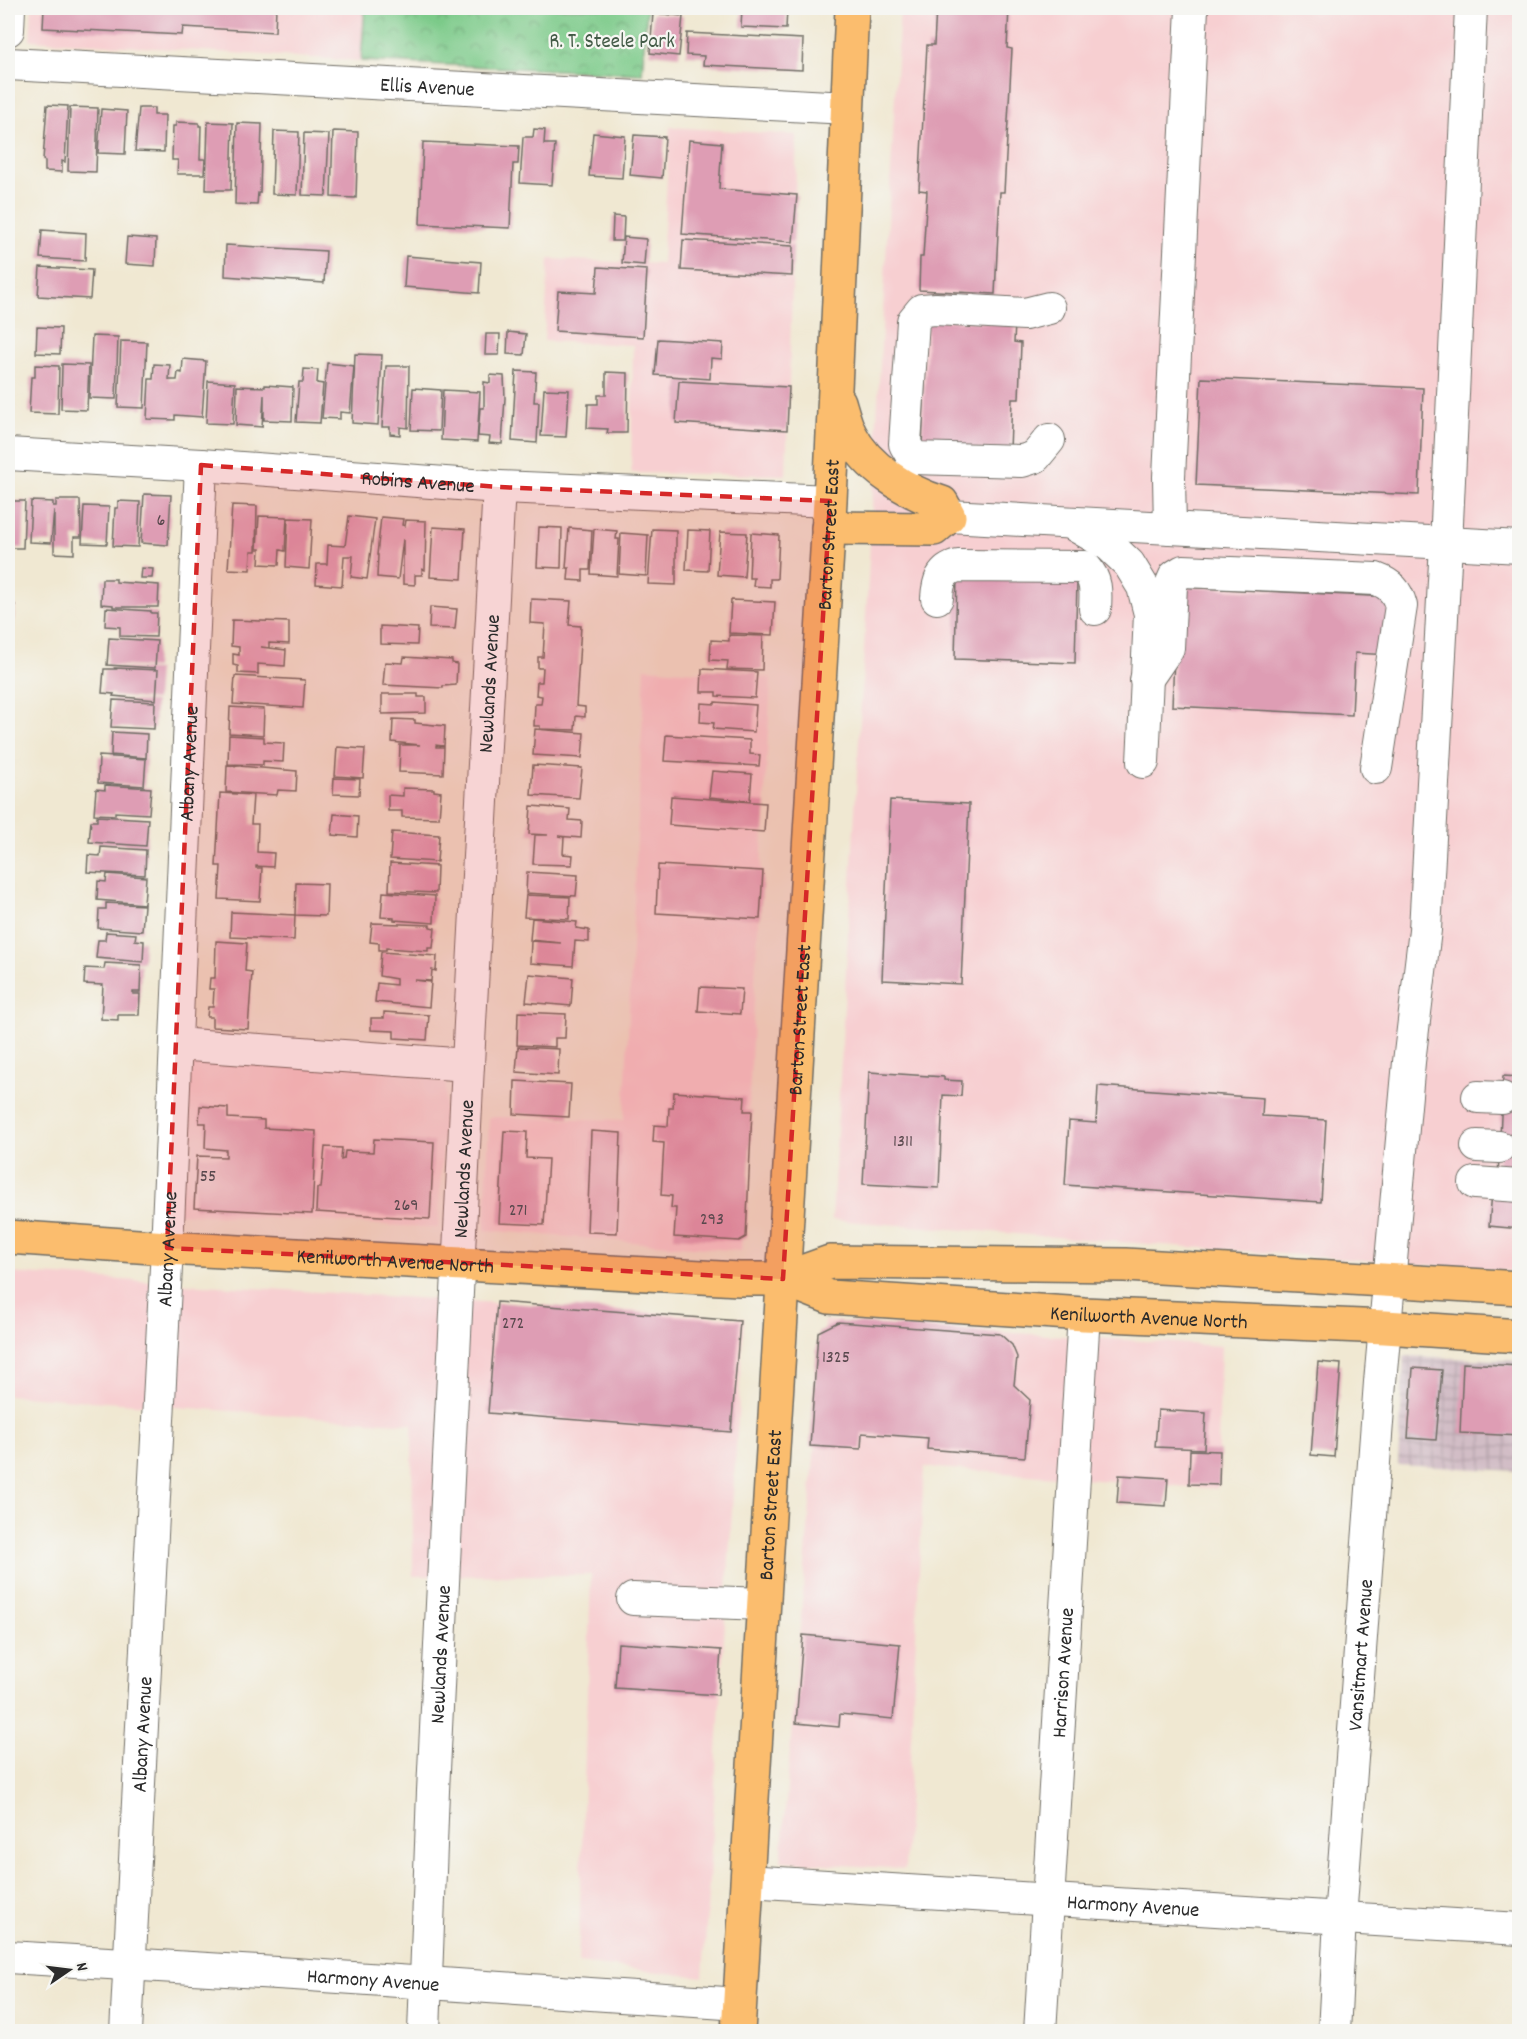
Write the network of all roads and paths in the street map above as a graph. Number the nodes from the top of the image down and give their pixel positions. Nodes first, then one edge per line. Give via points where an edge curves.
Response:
1 (9, 8) edge
2 (852, 8) edge
3 (1192, 8) edge
4 (1471, 8) edge
5 (8, 30) edge
6 (8, 64) edge
7 (848, 108) junction
8 (1049, 308) dead end
9 (835, 390) junction
10 (1049, 440) dead end
11 (8, 454) edge
12 (201, 465) junction
13 (499, 486) junction
14 (829, 514) junction
15 (949, 516) junction
16 (1070, 523) junction
17 (1170, 528) junction
18 (1446, 544) junction
19 (1520, 547) edge
20 (937, 598) dead end
21 (1095, 609) dead end
22 (1146, 680) junction
23 (1143, 762) dead end
24 (1376, 768) dead end
25 (176, 1044) junction
26 (468, 1065) junction
27 (1475, 1184) dead end
28 (1520, 1186) edge
29 (8, 1238) edge
30 (167, 1248) junction
31 (459, 1263) junction
32 (783, 1279) junction
33 (1390, 1279) junction
34 (1520, 1288) edge
35 (1084, 1314) junction
36 (1385, 1327) junction
37 (1520, 1336) edge
38 (633, 1599) dead end
39 (763, 1604) junction
40 (747, 1881) junction
41 (1048, 1900) junction
42 (1340, 1918) junction
43 (1520, 1929) edge
44 (8, 1957) edge
45 (130, 1965) junction
46 (426, 1982) junction
47 (739, 2018) edge
48 (126, 2031) edge
49 (424, 2031) edge
50 (1040, 2031) edge
51 (1334, 2031) edge

1 - 5 street
2 - 7 main road, Barton Street East
3 - 17 street via 1169,477
4 - 18 street, Vansitmart Avenue
6 - 7 street, Ellis Avenue
7 - 9 main road, Barton Street East
8 - 10 street via 1025,314 922,310 913,321 904,444 913,458 1022,460 1035,456
9 - 14 main road, Barton Street East
9 - 15 main road via 850,434 870,462 920,496 942,503
11 - 12 street, Robins Avenue
12 - 13 street, Robins Avenue
12 - 25 street, Albany Avenue
13 - 14 street, Robins Avenue
13 - 26 street, Newlands Avenue
14 - 15 main road via 934,529
14 - 32 main road, Barton Street East
15 - 16 street
16 - 17 street
16 - 22 street via 1109,545 1129,564 1143,587 1150,614
17 - 18 street
18 - 19 street
18 - 33 street, Vansitmart Avenue via 1425,930
20 - 21 street via 941,576 958,566 1085,567 1095,583
22 - 23 street
22 - 24 street via 1168,648 1171,585 1183,571 1385,582 1393,588 1401,606
25 - 26 street
25 - 30 street, Albany Avenue
26 - 31 street, Newlands Avenue
27 - 28 street
29 - 30 main road, Kenilworth Avenue North
30 - 31 main road, Kenilworth Avenue North
30 - 45 street, Albany Avenue
31 - 32 main road, Kenilworth Avenue North
31 - 46 street, Newlands Avenue
32 - 33 main road, Kenilworth Avenue North via 830,1262 1125,1265
32 - 35 main road, Kenilworth Avenue North via 829,1297
32 - 39 main road, Barton Street East
33 - 34 main road, Kenilworth Avenue North
33 - 36 street, Vansitmart Avenue
35 - 36 main road, Kenilworth Avenue North
35 - 41 street, Harrison Avenue
36 - 37 main road, Kenilworth Avenue North
36 - 42 street, Vansitmart Avenue
38 - 39 street
39 - 40 main road, Barton Street East
40 - 41 street, Harmony Avenue
40 - 47 main road, Barton Street East
41 - 42 street, Harmony Avenue
41 - 50 street, Harrison Avenue
42 - 43 street, Harmony Avenue
42 - 51 street, Vansitmart Avenue
44 - 45 street, Harmony Avenue
45 - 46 street, Harmony Avenue
45 - 48 street, Albany Avenue
46 - 47 street, Harmony Avenue
46 - 49 street, Newlands Avenue

